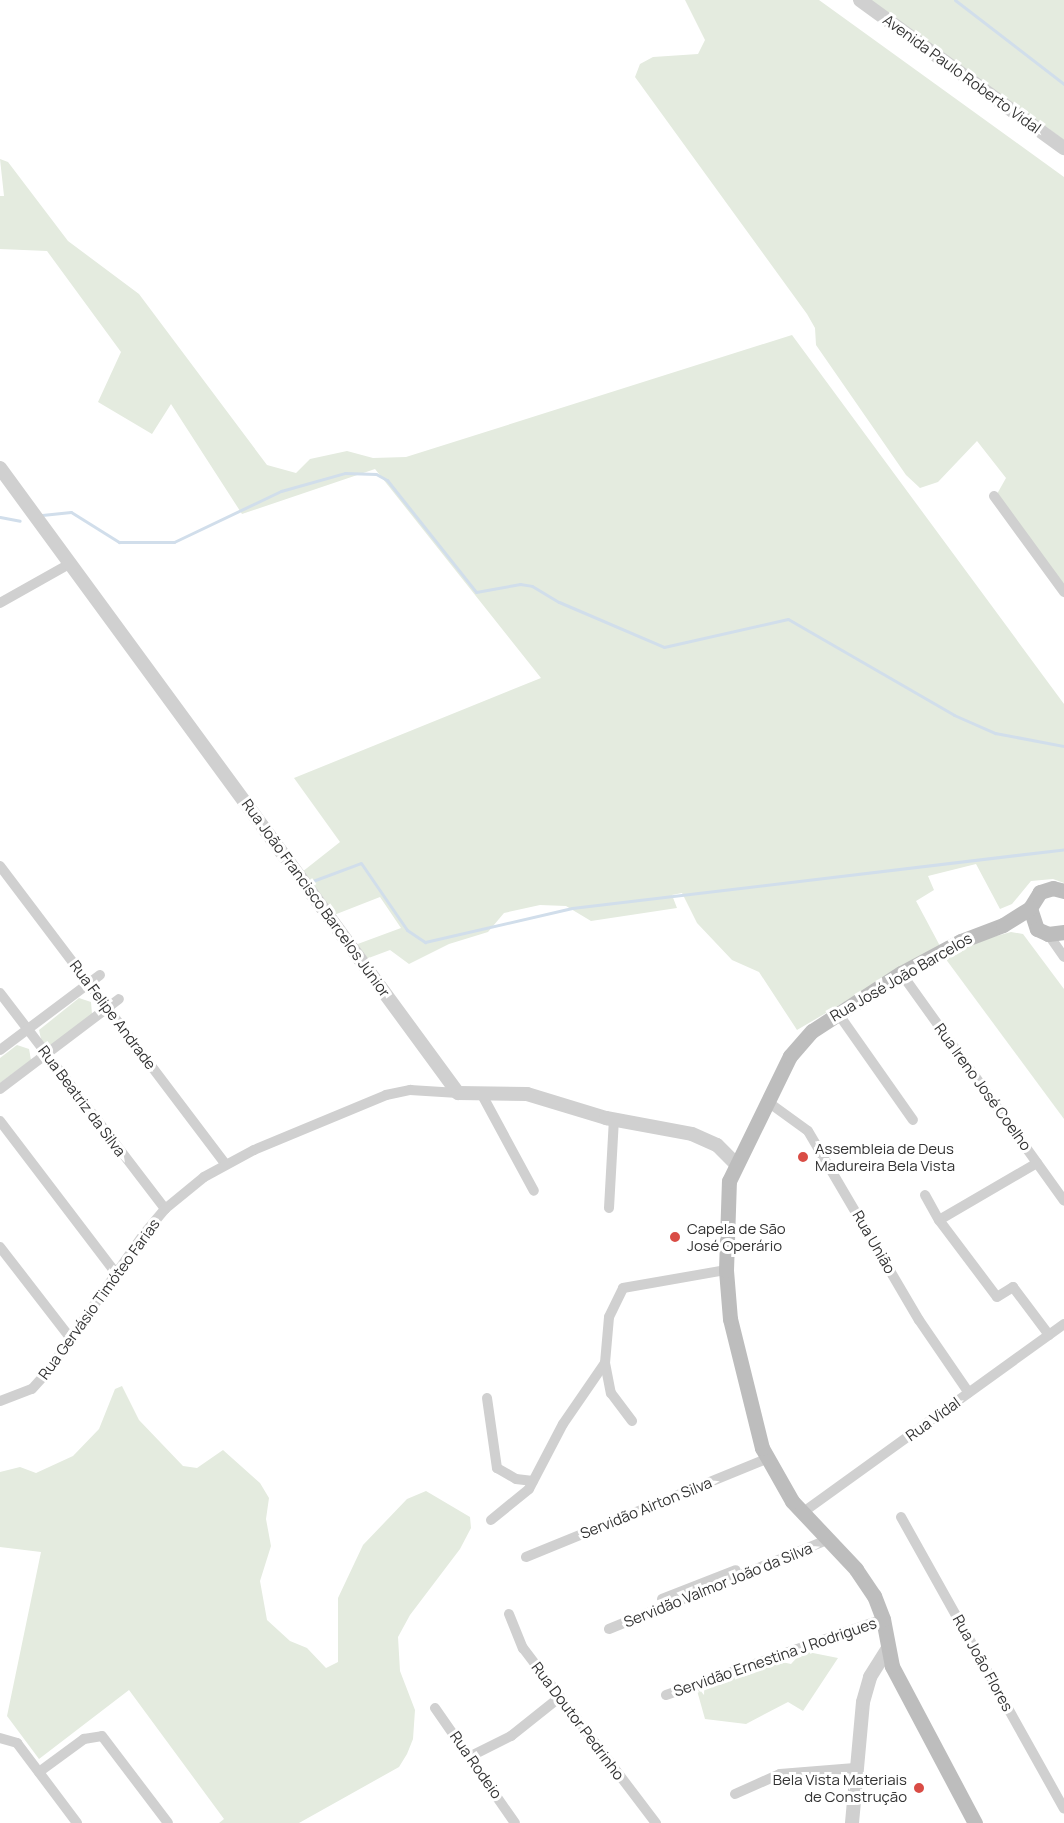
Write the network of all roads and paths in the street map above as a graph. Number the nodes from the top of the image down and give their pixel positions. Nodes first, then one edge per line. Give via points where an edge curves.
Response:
1 (860, 0) edge
2 (1064, 148) edge
3 (0, 468) edge
4 (993, 496) dead end
5 (71, 563) junction
6 (1064, 592) edge
7 (0, 603) edge
8 (0, 866) edge
9 (1064, 891) edge
10 (1030, 908) junction
11 (1003, 925) junction
12 (1042, 932) junction
13 (1064, 932) edge
14 (1064, 957) edge
15 (901, 974) junction
16 (100, 975) dead end
17 (89, 983) junction
18 (0, 993) edge
19 (119, 999) dead end
20 (108, 1008) junction
21 (837, 1012) junction
22 (28, 1029) junction
23 (0, 1050) edge
24 (46, 1054) junction
25 (0, 1089) edge
26 (458, 1093) junction
27 (481, 1093) junction
28 (768, 1102) junction
29 (614, 1119) junction
30 (913, 1120) dead end
31 (0, 1121) edge
32 (225, 1163) junction
33 (735, 1163) junction
34 (1037, 1163) junction
35 (534, 1191) dead end
36 (925, 1195) dead end
37 (1064, 1201) edge
38 (609, 1208) dead end
39 (165, 1209) junction
40 (939, 1220) junction
41 (0, 1247) edge
42 (726, 1270) junction
43 (116, 1273) junction
44 (1064, 1324) edge
45 (1049, 1335) junction
46 (71, 1339) junction
47 (605, 1363) junction
48 (969, 1393) junction
49 (487, 1398) dead end
50 (0, 1401) edge
51 (632, 1421) dead end
52 (766, 1459) junction
53 (533, 1481) junction
54 (802, 1513) junction
55 (902, 1517) dead end
56 (491, 1520) dead end
57 (825, 1538) junction
58 (526, 1557) dead end
59 (662, 1599) dead end
60 (509, 1614) dead end
61 (883, 1619) junction
62 (609, 1629) dead end
63 (887, 1650) junction
64 (666, 1695) dead end
65 (560, 1697) junction
66 (435, 1708) dead end
67 (0, 1738) edge
68 (471, 1756) junction
69 (855, 1768) junction
70 (39, 1772) junction
71 (735, 1794) dead end
72 (1064, 1809) edge
73 (77, 1823) edge
74 (168, 1823) edge
75 (515, 1823) edge
76 (656, 1823) edge
77 (852, 1823) edge
78 (975, 1823) edge

1 - 2 street, Avenida Paulo Roberto Vidal
3 - 5 street, Rua João Francisco Barcelos Júnior
4 - 6 street
5 - 7 street
5 - 26 street, Rua João Francisco Barcelos Júnior
8 - 17 street, Rua Felipe Andrade
9 - 10 main road, Rua José João Barcelos via 1053,888 1040,892
10 - 11 main road, Rua José João Barcelos
10 - 12 main road
11 - 12 main road, Rua José João Barcelos
11 - 15 main road, Rua José João Barcelos via 961,941
12 - 13 main road, Rua José João Barcelos
12 - 14 street
15 - 21 main road, Rua José João Barcelos
15 - 34 street, Rua Ireno José Coelho
16 - 17 street
17 - 20 street, Rua Felipe Andrade
17 - 22 street
18 - 22 street, Rua Beatriz da Silva
19 - 20 street
20 - 24 street
20 - 32 street, Rua Felipe Andrade
21 - 28 main road, Rua José João Barcelos via 796,1047
21 - 30 street
22 - 23 street
22 - 24 street, Rua Beatriz da Silva
24 - 25 street
24 - 39 street, Rua Beatriz da Silva
26 - 27 street
26 - 32 street, Rua Gervásio Timóteo Farias via 410,1090 386,1095
27 - 29 street via 527,1094
27 - 35 street
28 - 33 main road, Rua José João Barcelos
28 - 48 street, Rua União via 808,1131 919,1320
29 - 33 street via 702,1136
29 - 38 street
31 - 43 street
32 - 39 street, Rua Gervásio Timóteo Farias
33 - 42 main road, Rua José João Barcelos via 729,1181
34 - 37 street, Rua Ireno José Coelho
34 - 40 street
36 - 40 street
39 - 43 street, Rua Gervásio Timóteo Farias
40 - 45 street via 997,1297 1014,1287
41 - 46 street
42 - 47 street via 622,1288 609,1317
42 - 52 main road, Rua José João Barcelos via 732,1330
43 - 46 street, Rua Gervásio Timóteo Farias
44 - 45 street, Rua Vidal
45 - 48 street, Rua Vidal
46 - 50 street, Rua Gervásio Timóteo Farias via 32,1389
47 - 51 street via 611,1394
47 - 53 street via 563,1424
48 - 54 street, Rua Vidal
49 - 53 street via 496,1468 516,1479
52 - 54 main road, Rua José João Barcelos
52 - 58 street, Servidão Airton Silva
53 - 56 street via 520,1499
54 - 57 main road, Rua José João Barcelos
55 - 72 street, Rua João Flores
57 - 59 street
57 - 61 main road, Rua José João Barcelos via 867,1584
57 - 62 street, Servidão Valmor João da Silva
60 - 65 street, Rua Doutor Pedrinho via 523,1648
61 - 63 main road, Rua José João Barcelos
61 - 64 street, Servidão Ernestina J Rodrigues
63 - 69 street via 866,1687
63 - 78 main road, Rua José João Barcelos via 898,1679
65 - 68 street via 511,1736
65 - 76 street, Rua Doutor Pedrinho
66 - 68 street, Rua Rodeio
67 - 70 street via 17,1743
68 - 75 street, Rua Rodeio
69 - 71 street via 780,1773
69 - 77 street
70 - 73 street
70 - 74 street via 84,1739 102,1736

